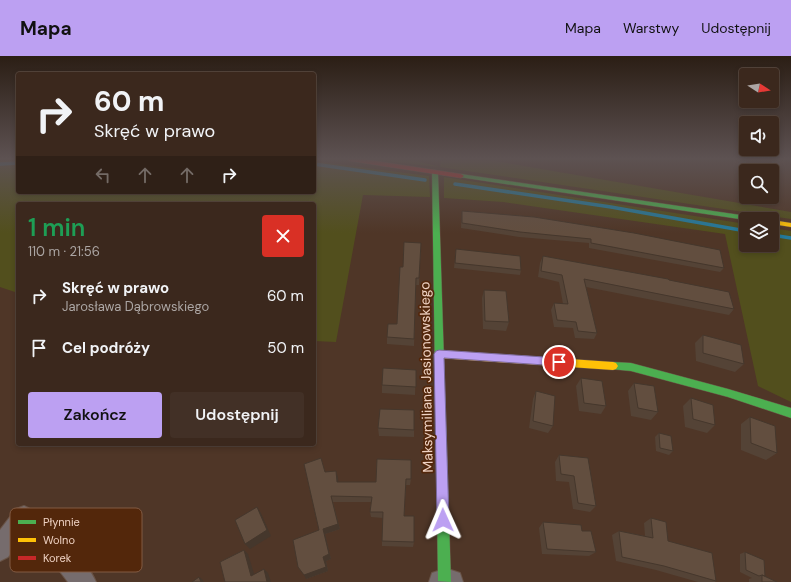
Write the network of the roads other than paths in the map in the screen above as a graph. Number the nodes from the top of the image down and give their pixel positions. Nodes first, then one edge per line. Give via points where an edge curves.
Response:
1 (435, 184) edge
2 (513, 184) edge
3 (739, 217) edge
4 (779, 223) edge
5 (791, 225) edge
6 (439, 354) junction
7 (791, 413) edge
8 (10, 536) edge
9 (0, 549) edge
10 (76, 572) edge
11 (84, 582) edge
12 (446, 582) edge

1 - 6 street, Maksymiliana Jasionowskiego
2 - 3 street
4 - 5 street
6 - 7 street via 631,367
6 - 12 street, Maksymiliana Jasionowskiego
8 - 9 street
10 - 11 street

